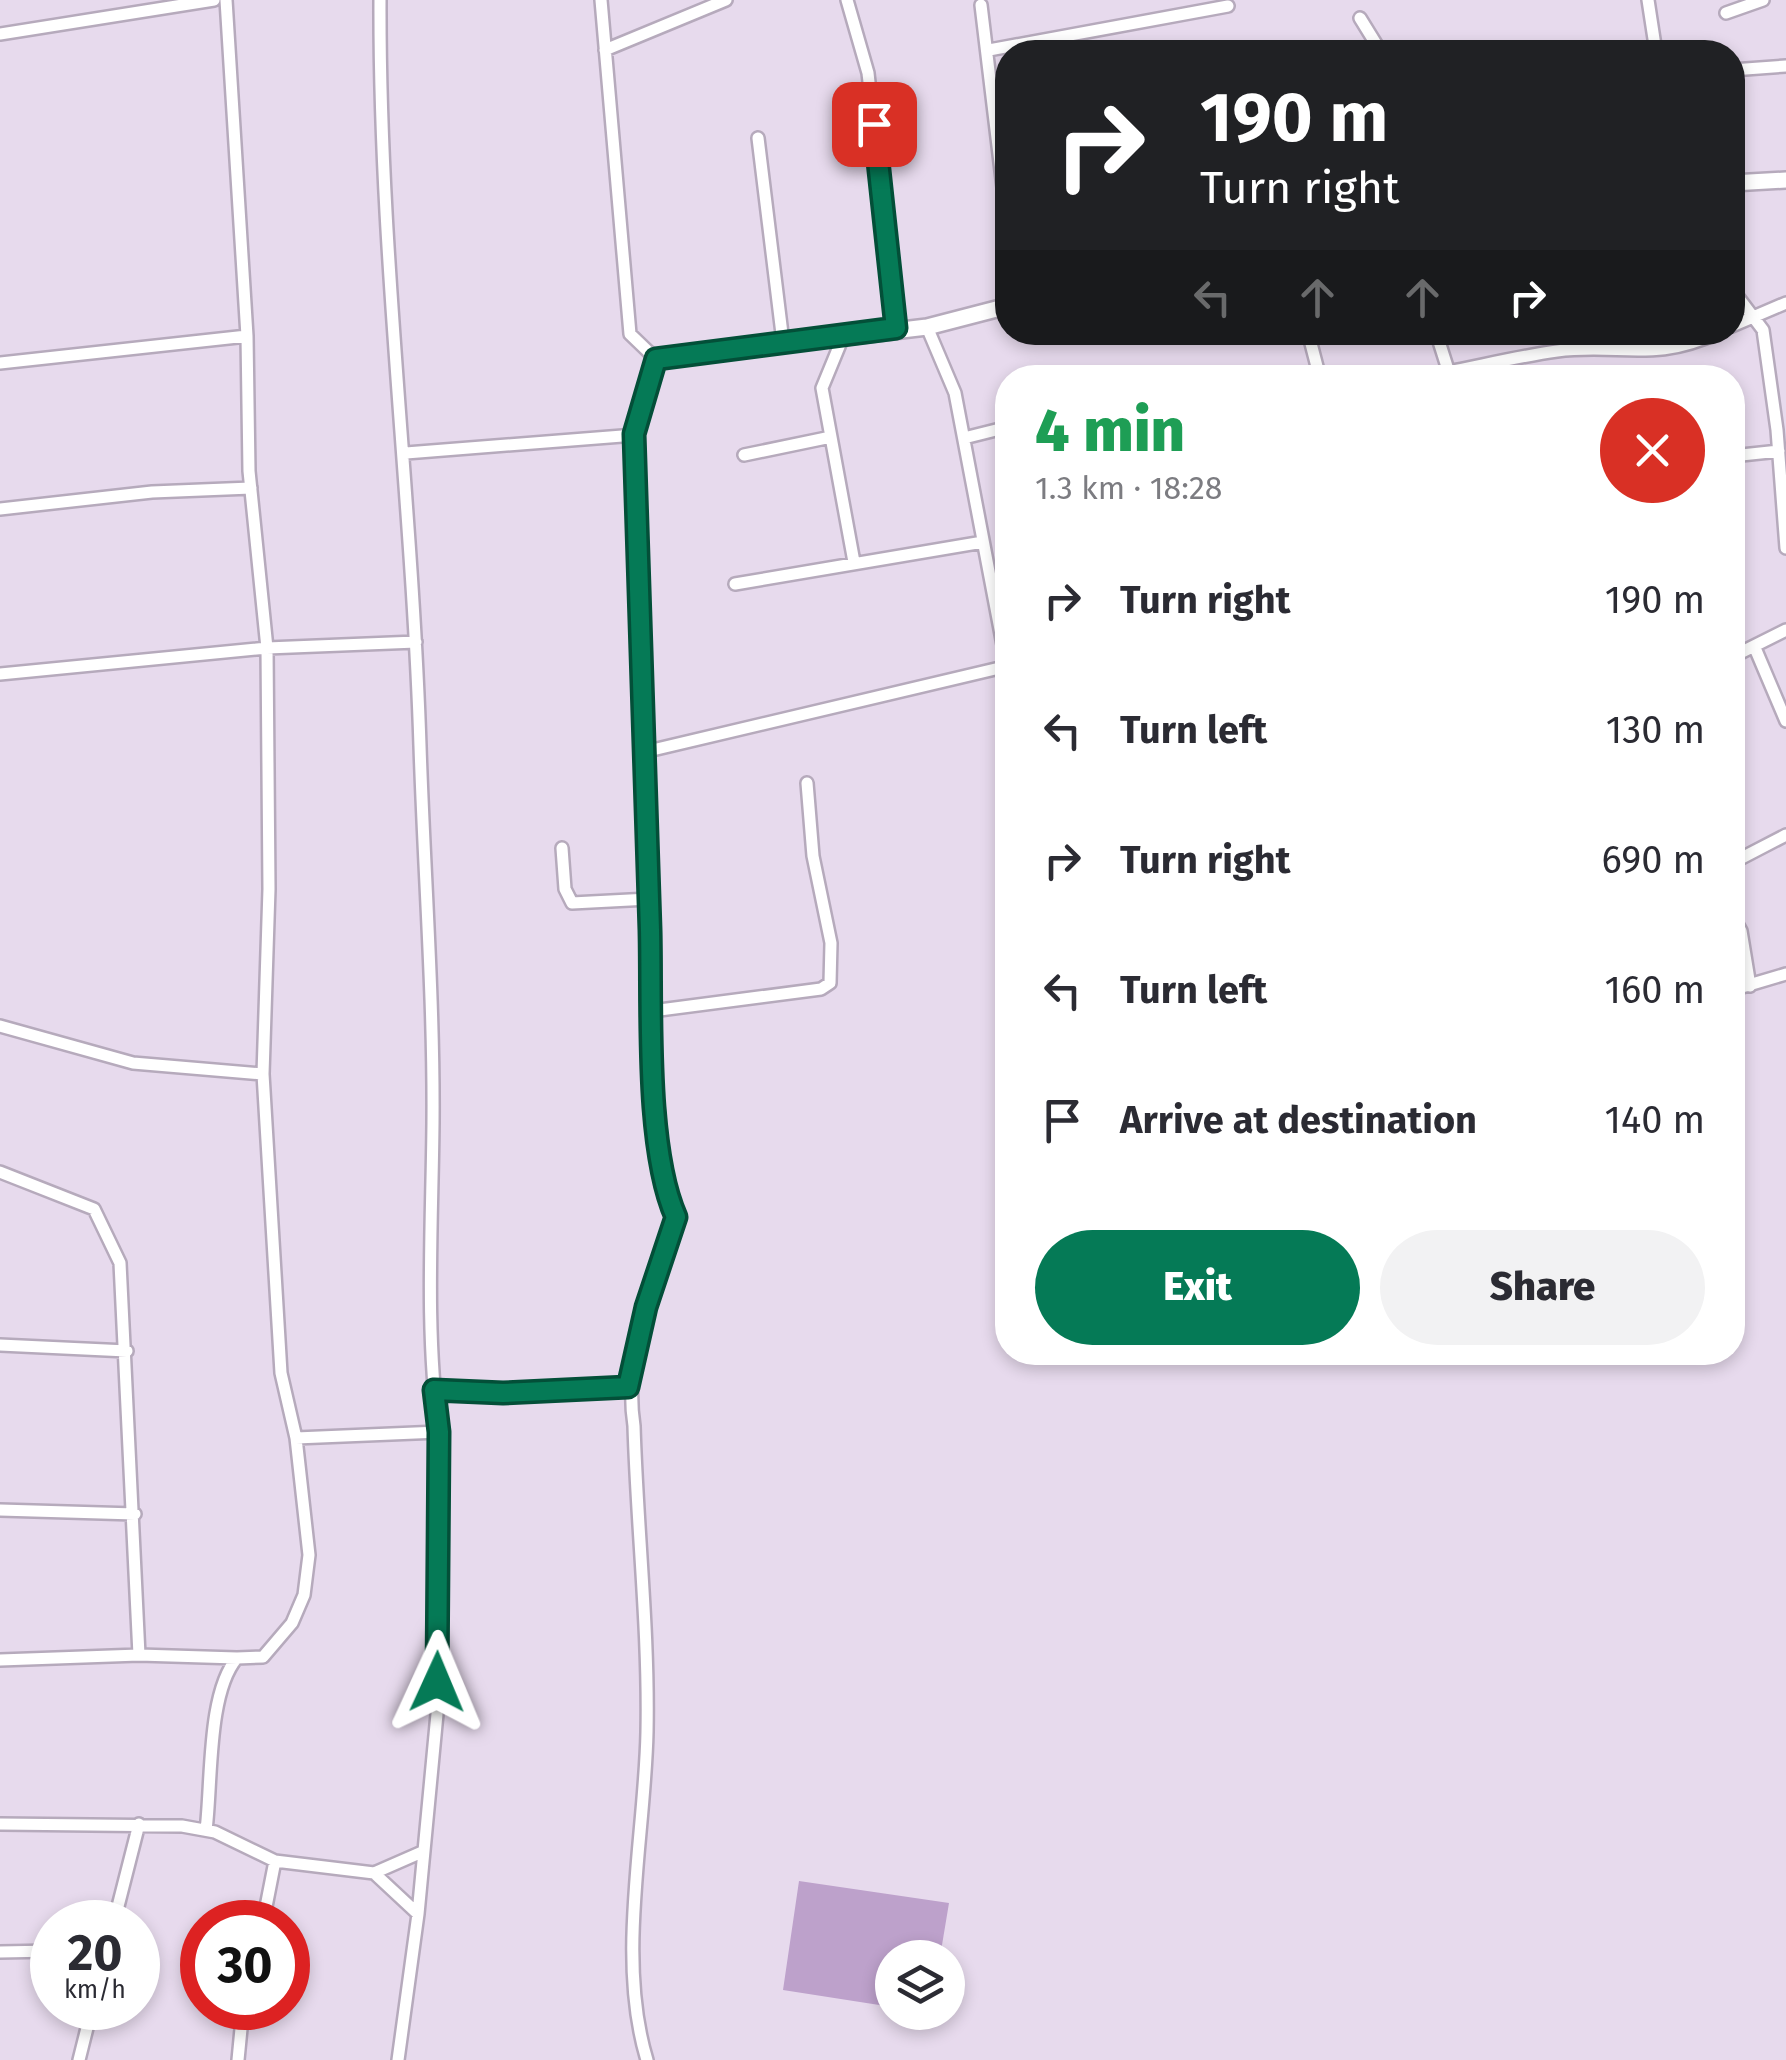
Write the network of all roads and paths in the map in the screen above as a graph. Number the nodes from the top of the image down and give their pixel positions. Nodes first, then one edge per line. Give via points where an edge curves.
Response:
1 (214, 0) edge
2 (226, 0) edge
3 (380, 0) edge
4 (602, 0) edge
5 (726, 0) edge
6 (847, 0) edge
7 (1648, 0) edge
8 (1763, 0) edge
9 (980, 6) dead end
10 (1228, 6) dead end
11 (1726, 13) dead end
12 (1360, 18) dead end
13 (0, 34) edge
14 (1043, 40) edge
15 (1374, 40) edge
16 (1654, 40) edge
17 (995, 49) edge
18 (605, 50) junction
19 (989, 50) junction
20 (1786, 66) edge
21 (1745, 69) edge
22 (995, 97) edge
23 (758, 138) dead end
24 (1786, 180) edge
25 (1745, 182) edge
26 (1786, 303) edge
27 (1745, 304) edge
28 (995, 309) edge
29 (1755, 316) junction
30 (1745, 320) edge
31 (927, 326) junction
32 (896, 328) junction
33 (247, 336) junction
34 (843, 337) junction
35 (782, 342) junction
36 (1693, 345) edge
37 (656, 359) junction
38 (0, 363) edge
39 (1496, 365) edge
40 (995, 431) edge
41 (1782, 431) edge
42 (634, 434) junction
43 (831, 437) junction
44 (964, 438) junction
45 (1779, 452) junction
46 (406, 454) junction
47 (744, 454) dead end
48 (1745, 455) edge
49 (251, 488) junction
50 (0, 509) edge
51 (984, 542) junction
52 (1786, 548) edge
53 (854, 562) junction
54 (735, 584) dead end
55 (995, 601) edge
56 (1786, 630) edge
57 (416, 642) junction
58 (267, 648) junction
59 (1755, 648) junction
60 (1745, 652) edge
61 (995, 669) edge
62 (0, 674) edge
63 (1786, 721) edge
64 (644, 752) junction
65 (807, 784) dead end
66 (1786, 836) edge
67 (562, 848) dead end
68 (1745, 856) edge
69 (649, 900) junction
70 (1745, 958) edge
71 (1786, 974) edge
72 (1750, 986) junction
73 (1745, 987) edge
74 (652, 1011) junction
75 (0, 1026) edge
76 (263, 1074) junction
77 (0, 1172) edge
78 (0, 1346) edge
79 (127, 1351) junction
80 (628, 1387) junction
81 (434, 1390) junction
82 (439, 1432) junction
83 (296, 1438) junction
84 (0, 1510) edge
85 (135, 1514) junction
86 (139, 1655) junction
87 (237, 1658) junction
88 (0, 1660) edge
89 (0, 1824) edge
90 (139, 1824) junction
91 (206, 1830) junction
92 (422, 1852) junction
93 (275, 1861) junction
94 (374, 1872) junction
95 (120, 1900) edge
96 (267, 1900) edge
97 (418, 1914) junction
98 (30, 1951) edge
99 (0, 1952) edge
100 (86, 2030) edge
101 (241, 2030) edge
102 (78, 2060) edge
103 (238, 2060) edge
104 (398, 2060) edge
105 (646, 2060) edge

1 - 13 street
2 - 33 street
3 - 46 street via 387,281
4 - 18 street
5 - 18 street
6 - 32 street via 868,73
7 - 16 street
8 - 11 street
9 - 19 street
10 - 14 street
12 - 15 street
17 - 19 street
18 - 37 street via 630,334
19 - 22 street
20 - 21 street
23 - 35 street
24 - 25 street
26 - 29 street
27 - 29 street
28 - 31 street
29 - 30 street
29 - 41 street
31 - 32 street
31 - 44 street via 956,392
32 - 34 street
33 - 38 street
33 - 49 street
34 - 35 street
34 - 43 street via 822,388
35 - 37 street
36 - 39 street via 1658,353 1560,351
37 - 42 street
40 - 44 street
41 - 45 street
42 - 46 street
42 - 64 street
43 - 47 street
43 - 53 street
44 - 51 street
45 - 48 street
45 - 52 street
46 - 57 street
49 - 50 street
49 - 58 street
51 - 53 street
51 - 55 street
53 - 54 street
56 - 59 street
57 - 58 street
57 - 81 street via 433,1120
58 - 62 street
58 - 76 street
59 - 60 street
59 - 63 street
61 - 64 street
64 - 69 street
65 - 74 street via 830,984
66 - 68 street
67 - 69 street via 572,903
69 - 74 street
70 - 72 street
71 - 72 street
72 - 73 street
74 - 80 street via 662,1160 676,1217
75 - 76 street via 133,1064
76 - 83 street via 281,1373
77 - 79 street via 94,1210 120,1263
78 - 79 street
79 - 85 street
80 - 81 street
80 - 105 street via 648,1725 634,1901
81 - 82 street
82 - 83 street
82 - 92 street via 437,1714
83 - 87 street via 309,1555 304,1595 263,1657
84 - 85 street
85 - 86 street
86 - 87 street
86 - 88 street
87 - 91 street via 217,1696
89 - 90 street
90 - 91 street
90 - 95 street
91 - 93 street
92 - 94 street
92 - 97 street
93 - 94 street
93 - 96 street
94 - 97 street
97 - 104 street
98 - 99 street
100 - 102 street
101 - 103 street

